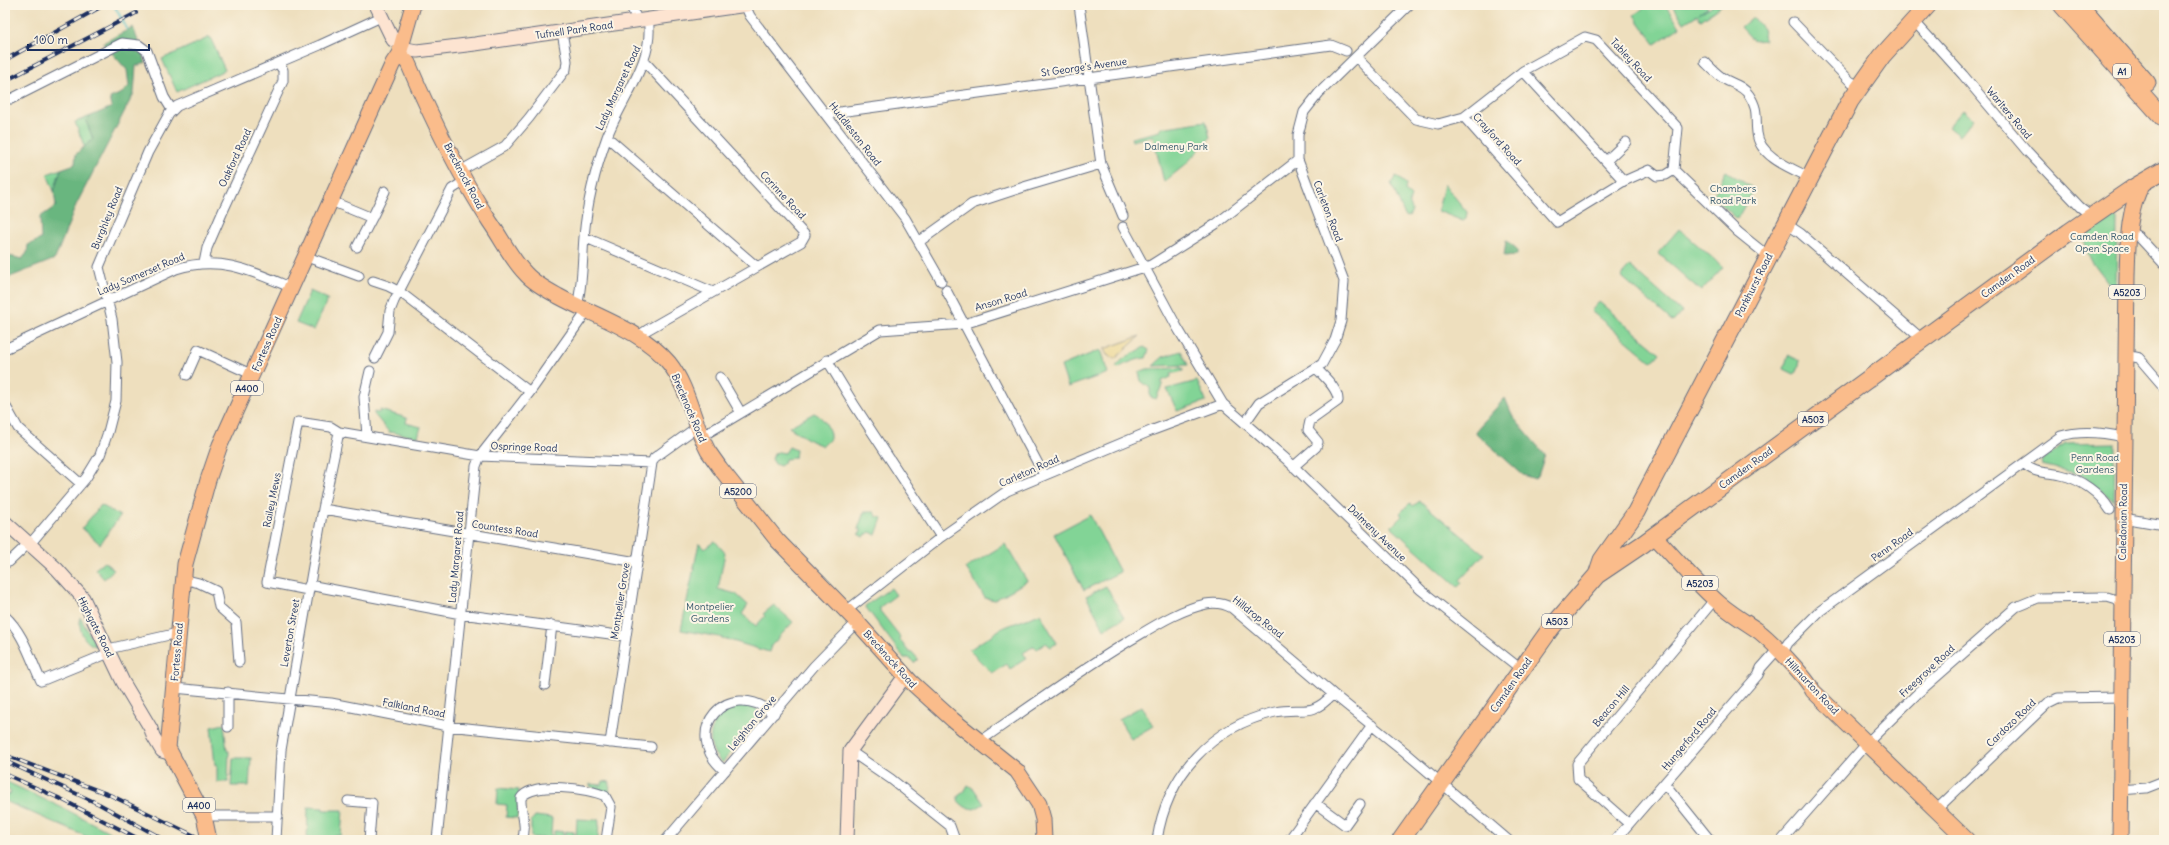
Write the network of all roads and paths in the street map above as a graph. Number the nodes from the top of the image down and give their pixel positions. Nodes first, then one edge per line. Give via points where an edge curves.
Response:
1 (412, 5) edge
2 (630, 5) edge
3 (741, 5) edge
4 (1079, 5) edge
5 (1409, 5) edge
6 (1928, 5) edge
7 (2062, 5) edge
8 (2079, 5) edge
9 (378, 11) edge
10 (643, 20) junction
11 (1914, 21) junction
12 (1793, 22) dead end
13 (562, 32) junction
14 (401, 49) junction
15 (1346, 51) dead end
16 (1356, 58) junction
17 (644, 61) junction
18 (1705, 62) dead end
19 (278, 63) junction
20 (1523, 71) junction
21 (1089, 78) junction
22 (1859, 86) junction
23 (11, 99) dead end
24 (2164, 102) edge
25 (172, 110) junction
26 (825, 114) junction
27 (1464, 117) junction
28 (2164, 119) edge
29 (607, 137) junction
30 (1626, 142) dead end
31 (1298, 160) junction
32 (1606, 161) junction
33 (1101, 164) junction
34 (1674, 170) junction
35 (2164, 170) edge
36 (463, 176) junction
37 (1809, 177) junction
38 (1624, 181) junction
39 (2143, 183) junction
40 (384, 191) dead end
41 (331, 201) junction
42 (1123, 216) dead end
43 (2092, 216) junction
44 (372, 218) junction
45 (1785, 223) junction
46 (1124, 227) dead end
47 (2129, 231) junction
48 (584, 237) junction
49 (920, 241) junction
50 (358, 247) dead end
51 (1768, 256) junction
52 (307, 257) junction
53 (204, 263) junction
54 (2164, 264) edge
55 (757, 267) junction
56 (1145, 267) junction
57 (359, 276) dead end
58 (373, 281) dead end
59 (941, 281) dead end
60 (292, 288) junction
61 (946, 290) dead end
62 (400, 292) junction
63 (714, 292) junction
64 (107, 301) junction
65 (582, 309) junction
66 (964, 324) junction
67 (638, 336) junction
68 (1923, 340) junction
69 (5, 349) edge
70 (2125, 355) junction
71 (375, 358) dead end
72 (827, 360) junction
73 (1316, 368) junction
74 (370, 371) dead end
75 (253, 375) junction
76 (187, 376) dead end
77 (720, 378) dead end
78 (2164, 387) edge
79 (530, 392) junction
80 (1223, 404) junction
81 (5, 405) edge
82 (741, 413) junction
83 (1245, 423) junction
84 (339, 432) junction
85 (699, 432) junction
86 (367, 436) junction
87 (2124, 437) junction
88 (480, 456) junction
89 (652, 463) junction
90 (2024, 463) junction
91 (1293, 467) junction
92 (1044, 475) junction
93 (81, 484) junction
94 (323, 509) junction
95 (2110, 510) dead end
96 (1636, 512) junction
97 (2123, 518) junction
98 (5, 522) edge
99 (2164, 525) edge
100 (469, 534) junction
101 (1654, 536) junction
102 (941, 537) junction
103 (30, 543) junction
104 (637, 562) junction
105 (5, 563) edge
106 (1597, 575) junction
107 (183, 579) junction
108 (309, 588) junction
109 (1715, 599) junction
110 (2122, 606) junction
111 (846, 611) junction
112 (461, 614) junction
113 (5, 616) edge
114 (857, 622) junction
115 (552, 625) junction
116 (178, 633) junction
117 (625, 636) junction
118 (108, 651) junction
119 (1780, 652) junction
120 (239, 662) dead end
121 (1522, 670) junction
122 (905, 676) junction
123 (545, 685) dead end
124 (174, 688) junction
125 (228, 692) junction
126 (1333, 694) junction
127 (2121, 697) junction
128 (290, 698) junction
129 (774, 714) junction
130 (1372, 725) junction
131 (448, 726) junction
132 (228, 727) dead end
133 (980, 741) junction
134 (610, 743) junction
135 (1867, 743) junction
136 (651, 747) dead end
137 (169, 751) junction
138 (850, 751) junction
139 (725, 771) junction
140 (2164, 781) edge
141 (1440, 783) junction
142 (1665, 784) junction
143 (2120, 790) junction
144 (348, 801) dead end
145 (1315, 803) junction
146 (1360, 804) dead end
147 (1936, 810) junction
148 (204, 816) junction
149 (278, 816) junction
150 (1629, 824) junction
151 (1495, 836) edge
152 (209, 839) edge
153 (276, 840) edge
154 (369, 840) edge
155 (437, 840) edge
156 (522, 840) edge
157 (606, 840) edge
158 (666, 840) edge
159 (847, 840) edge
160 (955, 840) edge
161 (1044, 840) edge
162 (1157, 840) edge
163 (1289, 840) edge
164 (1401, 840) edge
165 (1508, 840) edge
166 (1615, 840) edge
167 (1710, 840) edge
168 (1782, 840) edge
169 (1967, 840) edge
170 (2120, 840) edge

1 - 14 main road, A400
2 - 10 street
3 - 10 street, Tufnell Park Road
3 - 26 street, Huddleston Road
4 - 21 street
5 - 16 street, Carleton Road
6 - 11 highway, Parkhurst Road / A503
7 - 28 highway, A1
8 - 24 highway, A1
9 - 14 street via 393,40
9 - 19 street
10 - 13 street, Tufnell Park Road
10 - 17 street, Lady Margaret Road via 650,43
11 - 22 highway, Parkhurst Road / A503
11 - 43 street, Warlters Road via 2027,152 2080,207
12 - 22 street via 1850,81
13 - 14 street, Tufnell Park Road via 417,51
13 - 36 street via 566,68 505,146
14 - 36 main road, Brecknock Road / A5200
14 - 41 main road, Fortess Road / A400
15 - 21 street, St George's Avenue via 1331,45
16 - 27 street, Crayford Road via 1416,119 1438,124
16 - 31 street, Carleton Road via 1319,93 1304,112 1298,135
17 - 29 street, Lady Margaret Road
17 - 55 street, Corinne Road via 804,235 801,242
18 - 37 street via 1716,73 1738,84 1748,93 1756,106 1759,144 1788,167
19 - 25 street
19 - 53 street, Oakford Road via 283,70 284,81 218,222 207,248
20 - 27 street, Tabley Road
20 - 32 street
20 - 34 street, Tabley Road via 1585,38 1592,37 1678,128
21 - 26 street, St George's Avenue
21 - 33 street
22 - 37 highway, Parkhurst Road / A503
23 - 25 street via 122,43 130,43 140,45 147,51 164,97
25 - 64 street, Burghley Road via 142,165 99,267
26 - 49 street, Huddleston Road via 880,184
27 - 38 street, Crayford Road via 1557,222
29 - 48 street, Lady Margaret Road via 590,188
29 - 55 street
30 - 32 street
31 - 56 street, Anson Road via 1216,224
31 - 73 street, Carleton Road via 1344,281 1341,321 1335,340 1322,364
32 - 38 street
33 - 42 street
33 - 49 street via 977,202
34 - 38 street via 1666,175 1657,176 1649,170
34 - 51 street via 1738,232
35 - 39 highway, Camden Road / A503
36 - 62 street via 451,190
36 - 65 main road, Brecknock Road / A5200 via 522,270 530,278
37 - 45 highway, Parkhurst Road / A503
39 - 43 highway, Camden Road / A503
39 - 47 main road, Caledonian Road / A5203
40 - 44 street
41 - 44 street
41 - 52 main road, Fortess Road / A400
43 - 68 highway, Camden Road / A503
44 - 50 street
45 - 51 highway, Parkhurst Road / A503
45 - 68 street via 1800,233
46 - 56 street, Dalmeny Avenue
47 - 54 street via 2139,237
47 - 70 main road, Caledonian Road / A5203
48 - 63 street
48 - 65 street, Lady Margaret Road
49 - 59 street, Huddleston Road
51 - 96 highway, Parkhurst Road / A503
52 - 57 street
52 - 60 main road, Fortess Road / A400
53 - 60 street, Lady Somerset Road via 231,265
53 - 64 street, Lady Somerset Road via 176,269
55 - 63 street, Corinne Road
56 - 66 street, Anson Road
56 - 80 street, Dalmeny Avenue via 1205,377
58 - 62 street
60 - 75 main road, Fortess Road / A400
61 - 66 street
62 - 71 street via 390,311 388,332
62 - 79 street
63 - 67 street, Corinne Road
64 - 69 street, Lady Somerset Road
64 - 93 street, Burghley Road via 116,344 116,401 100,455
65 - 67 main road, Brecknock Road / A5200
65 - 79 street, Lady Margaret Road
66 - 72 street, Anson Road via 880,330
66 - 92 street
67 - 85 main road, Brecknock Road / A5200 via 660,353 670,365 689,401
68 - 101 highway, Camden Road / A503
70 - 78 street via 2139,358
70 - 87 main road, Caledonian Road / A5203
72 - 82 street, Anson Road
72 - 102 street
73 - 83 street, Carleton Road via 1259,403
73 - 91 street via 1336,392 1338,401 1310,421 1308,430 1318,442 1316,447
74 - 86 street via 364,397
75 - 76 street via 198,350
75 - 107 main road, Fortess Road / A400 via 220,445 208,480
77 - 82 street
79 - 88 street, Lady Margaret Road
80 - 83 street, Dalmeny Avenue
80 - 92 street, Carleton Road
81 - 93 street via 18,428
82 - 85 street, Anson Road
83 - 91 street, Dalmeny Avenue
84 - 86 street, Ospringe Road
84 - 94 street, Leverton Street
84 - 108 street, Railey Mews via 332,427 298,422 267,582
85 - 89 street via 654,458
85 - 111 main road, Brecknock Road / A5200 via 720,468 765,526 804,570
86 - 88 street, Ospringe Road
87 - 90 street, Penn Road via 2104,434 2065,435
87 - 97 main road, Caledonian Road / A5203
88 - 89 street, Ospringe Road
88 - 100 street, Lady Margaret Road via 476,466
89 - 104 street, Montpelier Grove
90 - 95 street via 2032,470 2063,475 2086,486 2106,503
90 - 119 street, Penn Road via 1820,611
91 - 121 street, Dalmeny Avenue via 1421,590
92 - 102 street, Carleton Road via 1007,491
93 - 103 street, Burghley Road
94 - 100 street, Countess Road
94 - 108 street, Leverton Street
96 - 101 highway via 1638,521
96 - 106 highway, Parkhurst Road / A503 via 1602,560
97 - 99 street
97 - 110 main road, Caledonian Road / A5203
98 - 103 street, Highgate Road
100 - 104 street, Countess Road
100 - 112 street, Lady Margaret Road
101 - 106 highway, Camden Road / A503
101 - 109 main road, Hillmarton Road / A5203
102 - 111 street, Carleton Road
103 - 105 street, Burghley Road
103 - 118 street, Highgate Road via 80,594
104 - 117 street, Montpelier Grove
106 - 121 highway, Camden Road / A503 via 1551,628
107 - 116 main road, Fortess Road / A400
107 - 120 street via 216,591 219,607 236,622
108 - 112 street
108 - 128 street, Leverton Street
109 - 119 main road, Hillmarton Road / A5203 via 1749,627 1757,630
109 - 150 street, Beacon Hill via 1577,764 1578,779
110 - 127 main road, Caledonian Road / A5203
110 - 135 street, Freegrove Road via 2117,600 2107,597 2038,598 2019,605 1924,687
111 - 114 main road, Brecknock Road / A5200
112 - 115 street
112 - 131 street, Lady Margaret Road
113 - 118 street via 12,622 21,638 41,681
114 - 122 main road, Brecknock Road / A5200
114 - 129 street, Leighton Grove via 814,666
115 - 117 street
115 - 123 street
116 - 118 street
116 - 124 main road, Fortess Road / A400
117 - 134 street, Montpelier Grove
118 - 137 street, Highgate Road via 131,698 151,729 152,736 162,751
119 - 135 main road, Hillmarton Road / A5203 via 1809,682 1814,691
119 - 142 street, Hungerford Road
121 - 141 highway, Camden Road / A503
122 - 133 main road, Brecknock Road / A5200 via 928,699
122 - 138 street
124 - 125 street, Falkland Road
124 - 137 main road, Fortess Road / A400
125 - 128 street, Falkland Road
125 - 132 street
126 - 130 street, Hilldrop Road
126 - 133 street, Hilldrop Road via 1232,608 1214,603 1187,610 1154,626
126 - 162 street via 1315,709 1276,712 1255,718 1222,734 1193,759 1179,777 1167,799
127 - 143 main road, Caledonian Road / A5203
127 - 147 street, Cardozo Road via 2058,698 2048,703
128 - 131 street, Falkland Road via 330,703
128 - 149 street, Leverton Street via 280,750
129 - 139 street, Leighton Grove
129 - 139 street via 760,704 744,700 728,703 716,712 708,724 706,741 712,758
130 - 141 street, Hilldrop Road
130 - 145 street
131 - 134 street, Falkland Road
131 - 155 street, Lady Margaret Road
133 - 161 main road, Brecknock Road / A5200 via 1016,771 1033,792 1041,811
134 - 136 street, Falkland Road
135 - 147 main road, Hillmarton Road / A5203
135 - 168 street, Freegrove Road
137 - 148 main road, A400
138 - 159 street
138 - 160 street via 891,778 950,826
139 - 158 street, Leighton Grove
140 - 143 street via 2146,788
141 - 151 street, Hilldrop Road
141 - 164 highway, Camden Road / A503
142 - 150 street, Hungerford Road
142 - 167 street
143 - 170 main road, Caledonian Road / A5203
144 - 154 street via 372,803
145 - 146 street via 1345,825
145 - 163 street
147 - 169 main road, Hillmarton Road / A5203
148 - 149 street
148 - 152 main road, A400
149 - 153 street, Leverton Street
150 - 166 street, Hungerford Road
151 - 165 street, Hilldrop Road
156 - 157 street via 525,820 521,811 522,798 529,790 541,788 590,791 605,796 611,807

